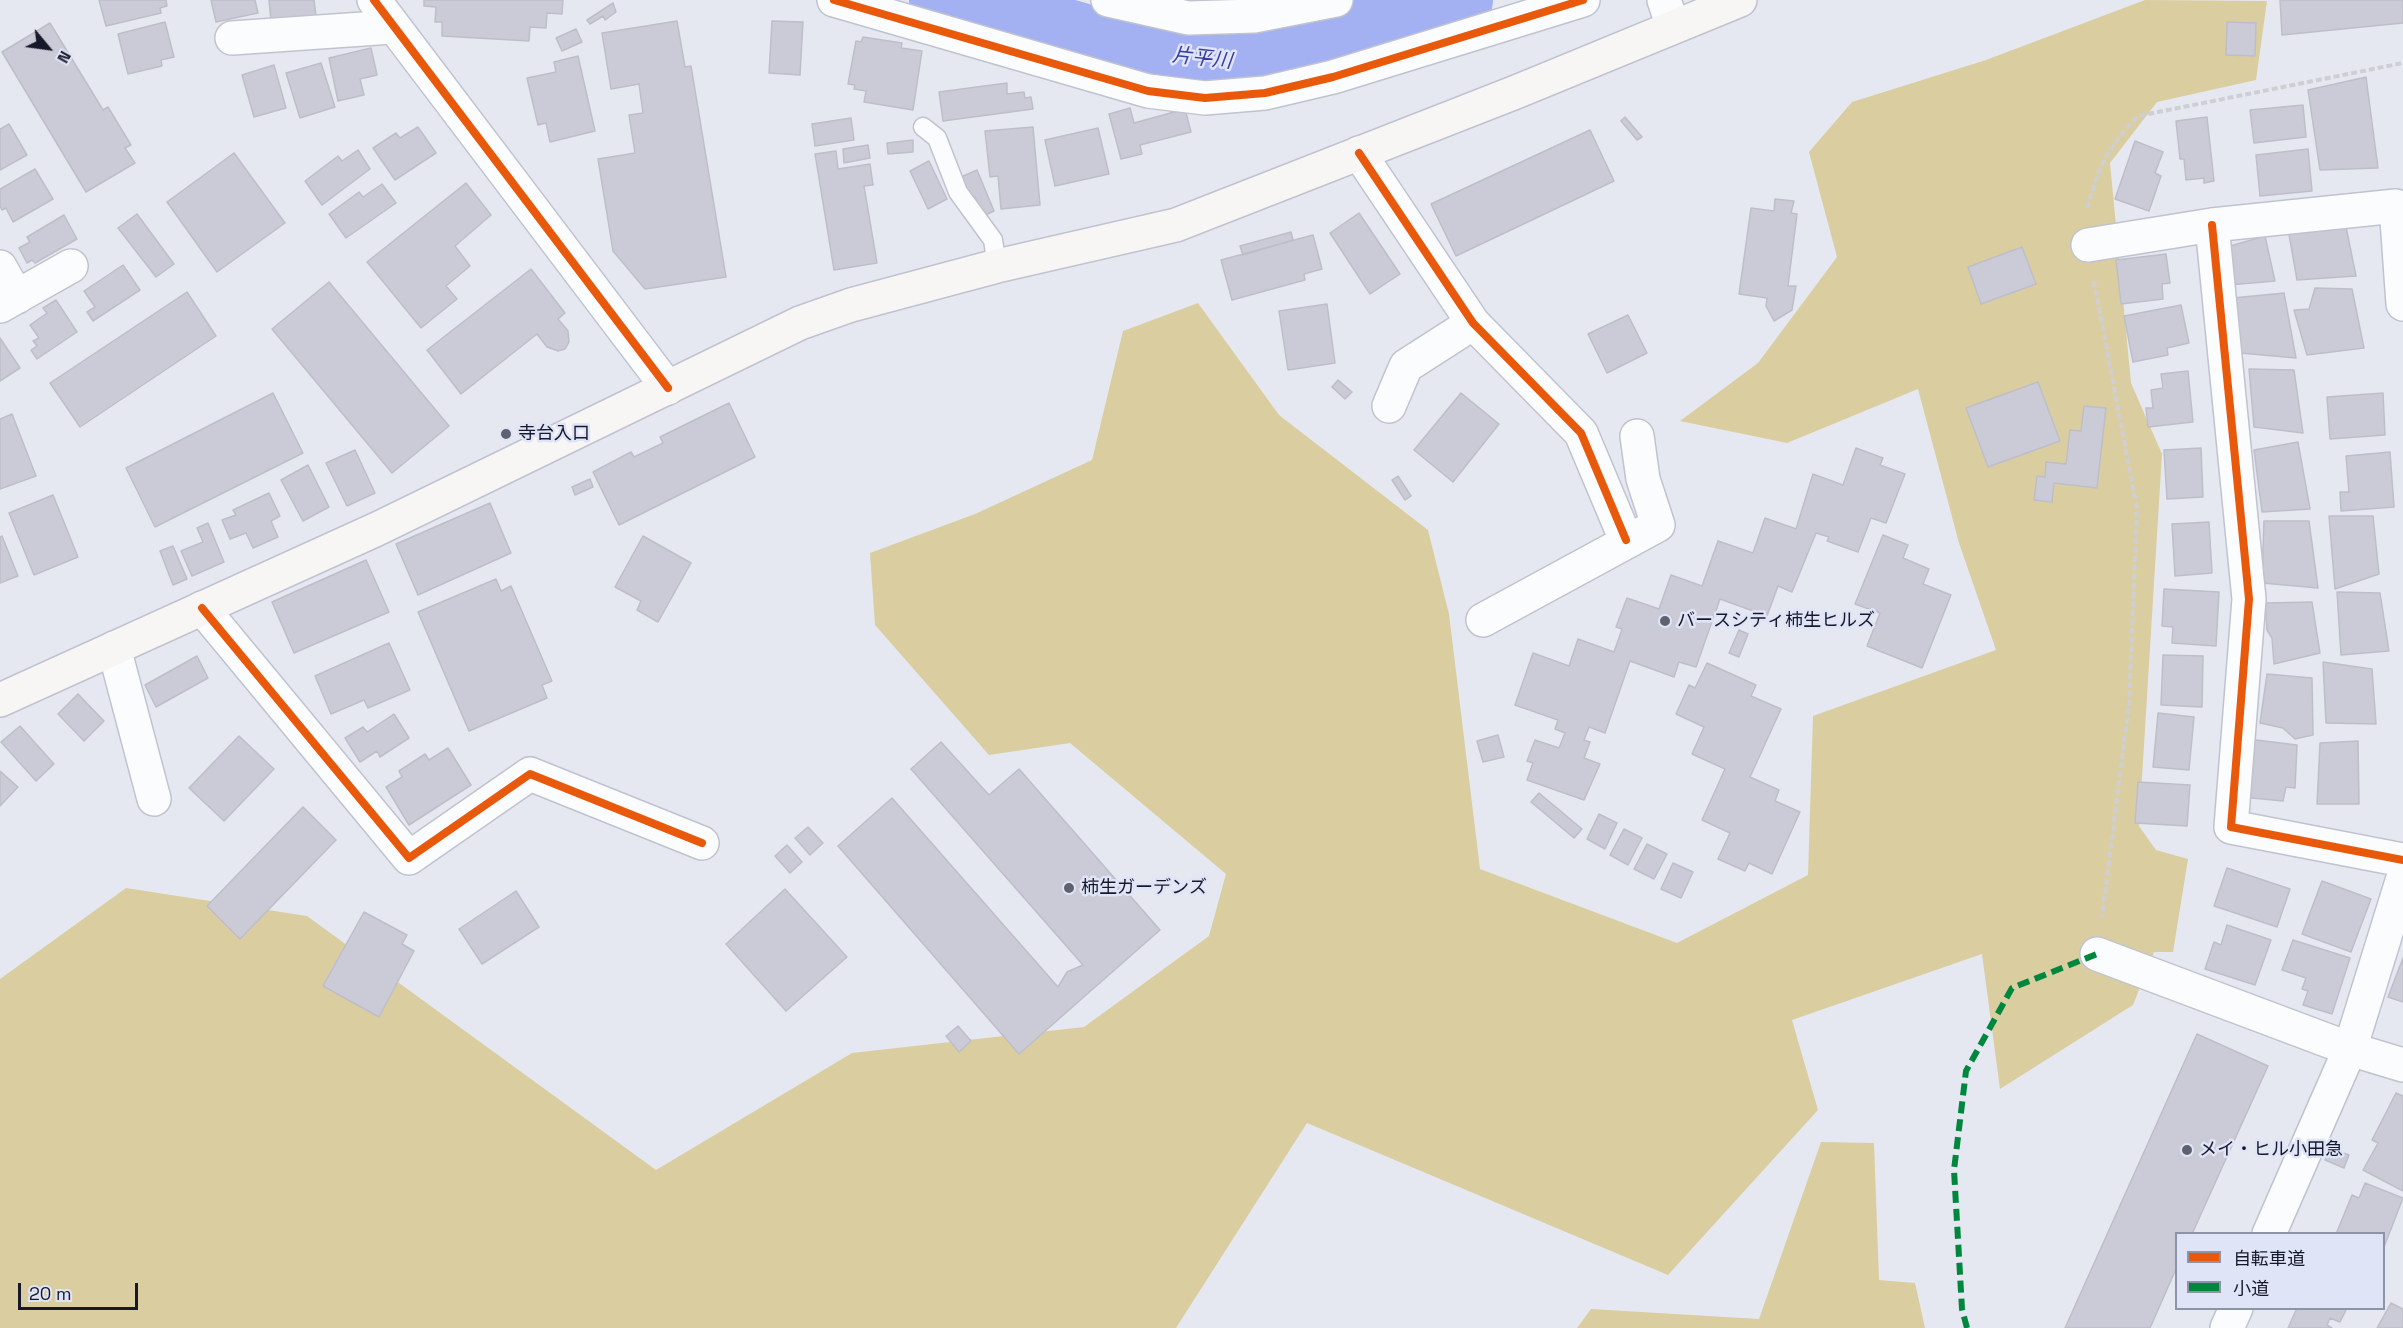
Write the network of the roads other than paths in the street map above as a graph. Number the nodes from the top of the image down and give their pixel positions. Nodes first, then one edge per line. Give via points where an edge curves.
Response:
1 (374, 0) edge
2 (834, 0) edge
3 (1108, 0) edge
4 (1335, 0) edge
5 (1584, 0) edge
6 (1740, 0) edge
7 (1669, 14) edge
8 (392, 27) junction
9 (232, 38) dead end
10 (922, 127) dead end
11 (1359, 153) junction
12 (2212, 225) junction
13 (2088, 245) road end
14 (70, 266) dead end
15 (997, 266) junction
16 (0, 267) edge
17 (8, 302) edge
18 (2403, 304) edge
19 (1473, 323) junction
20 (668, 388) junction
21 (1389, 406) dead end
22 (1637, 436) dead end
23 (1626, 540) junction
24 (202, 608) junction
25 (1483, 620) dead end
26 (114, 648) junction
27 (0, 700) edge
28 (154, 799) dead end
29 (702, 843) dead end
30 (2403, 860) edge
31 (2403, 878) edge
32 (2097, 954) road end
33 (2350, 1049) junction
34 (2403, 1065) edge
35 (2269, 1232) edge
36 (2235, 1310) edge
37 (2227, 1328) edge

1 - 8 street
2 - 5 street via 1148,91 1205,98 1265,93 1333,77
3 - 4 street via 1188,18 1254,16
6 - 7 main road
7 - 11 main road
8 - 9 street
8 - 20 street
10 - 15 lane via 937,138 958,192 993,240
11 - 15 main road via 1176,225
11 - 19 street
12 - 13 street
12 - 18 street via 2396,206
12 - 30 street via 2249,599 2231,827
14 - 17 street
15 - 20 main road via 851,305 800,323
16 - 17 street
19 - 21 street via 1406,366
19 - 23 street via 1581,433
20 - 24 main road via 377,529
22 - 23 street via 1643,479 1658,525
23 - 25 street
24 - 26 main road
24 - 29 street via 409,858 530,774
26 - 27 main road
26 - 28 street
31 - 33 street
32 - 33 street
33 - 34 street
33 - 35 street
36 - 37 street

